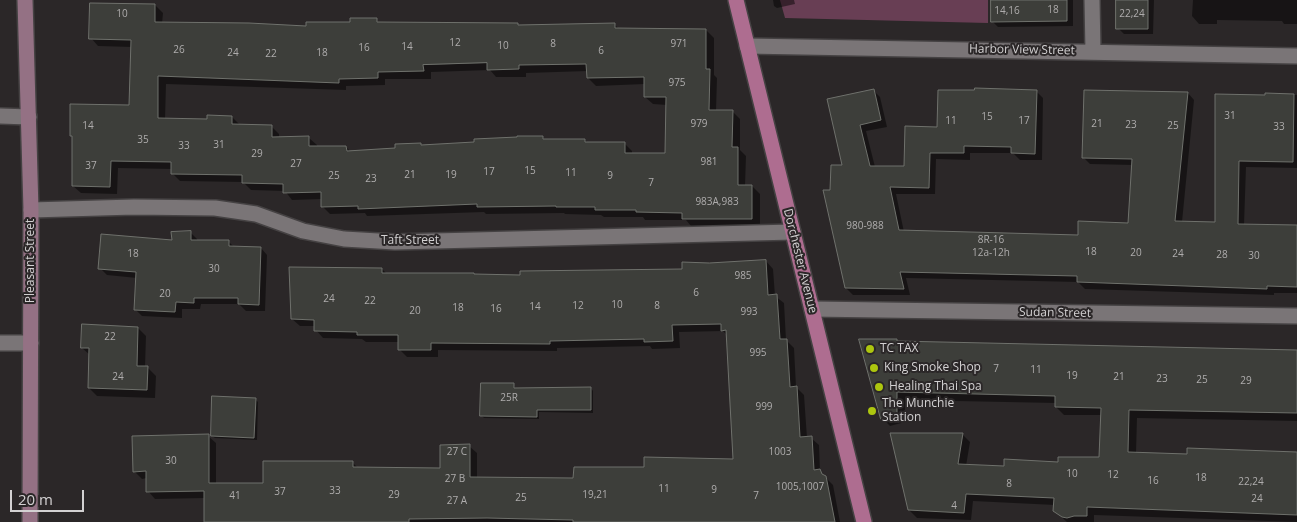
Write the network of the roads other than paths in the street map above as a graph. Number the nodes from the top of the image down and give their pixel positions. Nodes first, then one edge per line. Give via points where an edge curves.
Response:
1 (25, 0) edge
2 (736, 0) edge
3 (1092, 0) edge
4 (748, 46) junction
5 (1093, 51) junction
6 (1297, 56) edge
7 (0, 116) edge
8 (29, 117) junction
9 (31, 210) junction
10 (793, 232) junction
11 (812, 309) junction
12 (1297, 316) edge
13 (0, 342) edge
14 (31, 343) junction
15 (30, 522) edge
16 (864, 522) edge

1 - 8 street, Pleasant Street
2 - 4 main road, Dorchester Avenue
3 - 5 street
4 - 5 street, Harbor View Street
4 - 10 main road, Dorchester Avenue
5 - 6 street, Harbor View Street
7 - 8 street
8 - 9 street, Pleasant Street
9 - 10 street, Taft Street via 215,208 256,214 303,230 344,239 395,242
9 - 14 street, Pleasant Street
10 - 11 main road, Dorchester Avenue
11 - 12 street, Sudan Street
11 - 16 main road, Dorchester Avenue
13 - 14 street
14 - 15 street, Pleasant Street

